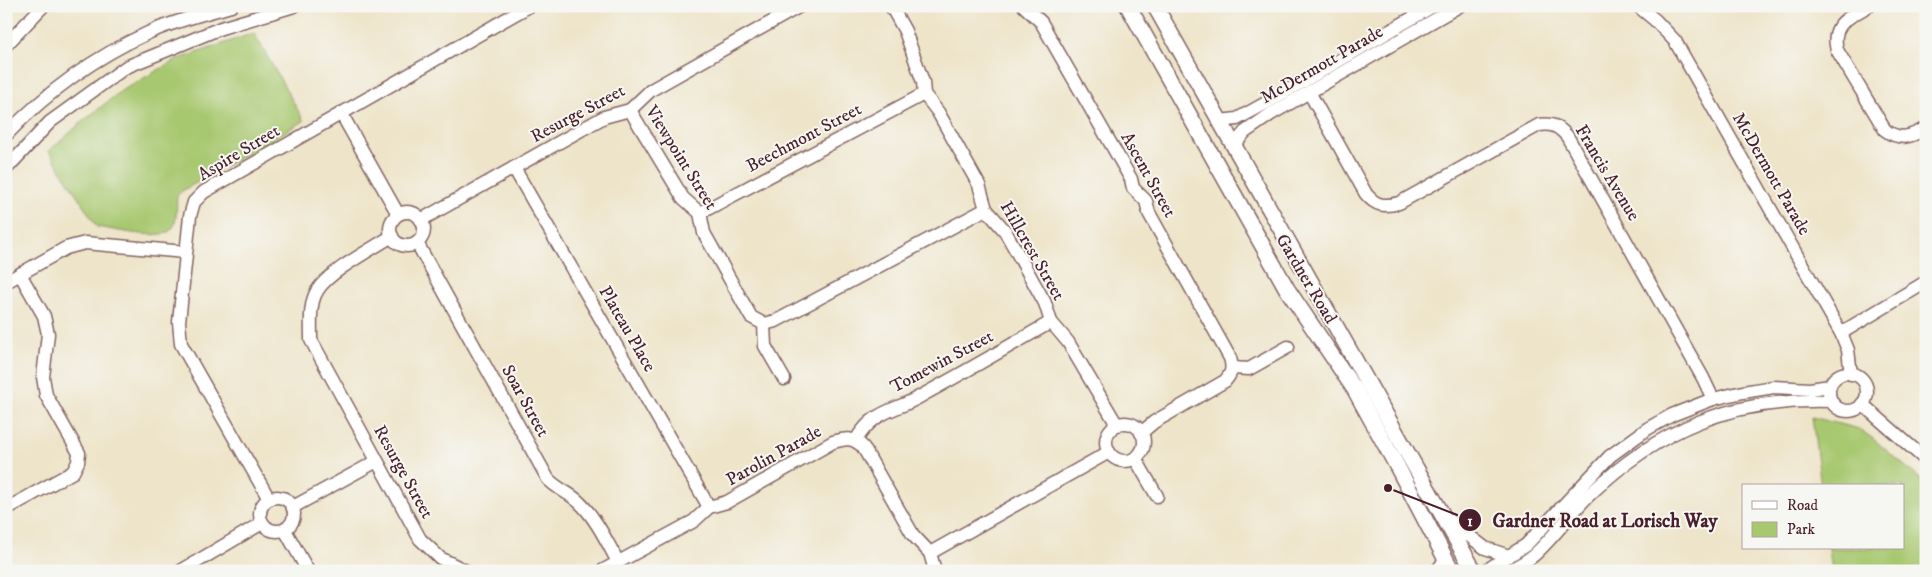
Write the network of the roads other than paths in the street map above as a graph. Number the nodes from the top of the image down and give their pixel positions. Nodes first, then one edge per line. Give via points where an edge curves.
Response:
1 (43, 6) edge
2 (231, 6) edge
3 (294, 6) edge
4 (529, 6) edge
5 (800, 6) edge
6 (891, 6) edge
7 (1024, 6) edge
8 (1155, 6) edge
9 (1433, 6) edge
10 (1459, 6) edge
11 (1638, 6) edge
12 (1868, 6) edge
13 (1131, 8) edge
14 (6, 45) edge
15 (1309, 92) junction
16 (924, 94) junction
17 (630, 110) junction
18 (341, 114) junction
19 (1220, 121) junction
20 (1926, 128) edge
21 (6, 135) edge
22 (1234, 145) junction
23 (6, 168) edge
24 (514, 168) junction
25 (986, 209) junction
26 (700, 213) junction
27 (398, 214) junction
28 (421, 220) junction
29 (392, 236) junction
30 (416, 242) junction
31 (185, 252) junction
32 (20, 274) junction
33 (6, 282) edge
34 (1926, 282) edge
35 (1051, 322) junction
36 (764, 324) junction
37 (1841, 333) junction
38 (1288, 347) dead end
39 (1232, 368) junction
40 (1851, 374) junction
41 (784, 379) dead end
42 (1830, 386) junction
43 (1713, 399) junction
44 (1831, 401) junction
45 (1862, 404) junction
46 (1117, 425) junction
47 (1141, 433) junction
48 (856, 440) junction
49 (1109, 452) junction
50 (1135, 458) junction
51 (1926, 460) edge
52 (377, 461) junction
53 (1156, 496) dead end
54 (269, 499) junction
55 (293, 506) junction
56 (708, 508) junction
57 (6, 510) edge
58 (1444, 517) junction
59 (262, 524) junction
60 (285, 530) junction
61 (930, 553) junction
62 (1534, 554) junction
63 (1509, 556) junction
64 (618, 562) junction
65 (1445, 567) edge
66 (181, 571) edge
67 (308, 571) edge
68 (466, 571) edge
69 (602, 571) edge
70 (935, 571) edge
71 (1474, 571) edge
72 (1485, 571) edge
73 (1508, 571) edge
74 (1525, 571) edge

1 - 14 street
2 - 21 street via 148,32 112,52 72,77
3 - 23 street via 221,28 126,67 50,122
4 - 18 street, Aspire Street
5 - 17 street, Resurge Street via 651,90
6 - 16 street, Hillcrest Street via 905,31 923,82
7 - 39 street, Ascent Street via 1041,22 1131,179 1133,188 1146,201 1149,213 1230,358
8 - 19 street, Gardner Road
9 - 19 street, McDermott Parade via 1266,103 1237,118
10 - 15 street, McDermott Parade
11 - 37 street, McDermott Parade via 1675,41
12 - 20 street via 1837,30 1837,50 1885,130 1904,138
13 - 65 street, Gardner Road via 1288,289 1355,390 1394,459
15 - 22 street, McDermott Parade via 1245,132
15 - 43 street, Francis Avenue via 1366,194 1379,206 1399,203 1539,125 1550,123 1560,128 1568,136
16 - 25 street, Hillcrest Street via 938,112 979,185
16 - 26 street, Beechmont Street
17 - 24 street, Resurge Street via 604,117
17 - 26 street, Viewpoint Street via 683,198
18 - 27 street
18 - 31 street, Aspire Street via 204,192 194,202
19 - 22 street, Gardner Road
22 - 58 street, Gardner Road
24 - 28 street, Resurge Street
24 - 56 street, Plateau Place
25 - 35 street, Hillcrest Street via 1005,231 1045,303
25 - 36 street via 776,321
26 - 36 street, Viewpoint Street via 704,233 751,317
27 - 28 street via 411,212
27 - 29 street via 391,224
28 - 30 street via 424,232
29 - 30 street via 406,246
29 - 52 street, Resurge Street via 328,278 316,292 311,313 311,340
30 - 64 street, Soar Street via 548,479 585,508
31 - 32 street via 85,244 66,248
31 - 54 street, Aspire Street via 179,322 181,344
32 - 33 street
32 - 57 street via 44,316 48,334 43,377 46,395 79,453 73,472
34 - 37 street
35 - 46 street, Hillcrest Street via 1068,342
35 - 48 street, Tomewin Street via 917,399 874,419
36 - 41 street via 764,346
37 - 40 street, McDermott Parade via 1848,350
38 - 39 street via 1249,369
39 - 47 street via 1225,381 1154,422
40 - 42 street via 1840,375
40 - 45 street via 1865,385 1866,398
42 - 43 street via 1774,388
42 - 44 street
43 - 63 street via 1672,415 1628,442 1610,456 1526,545
44 - 45 street via 1846,411
44 - 62 street via 1761,404 1719,414 1685,427 1629,461 1588,496
45 - 51 street
46 - 47 street via 1130,424
46 - 49 street via 1106,438
47 - 50 street via 1143,446
48 - 56 street, Parolin Parade via 846,438 833,442 727,502
48 - 61 street via 913,535
49 - 50 street via 1119,460
49 - 61 street
50 - 53 street
52 - 55 street
52 - 68 street, Resurge Street via 420,540 440,558
54 - 55 street via 283,498
54 - 59 street via 264,502 260,513
55 - 60 street via 294,520
56 - 64 street, Parolin Parade via 694,521
58 - 63 street, Gardner Road via 1485,548
58 - 71 street, Gardner Road
59 - 60 street via 272,531
59 - 66 street
60 - 67 street
61 - 70 street
62 - 73 street
62 - 74 street
63 - 72 street
64 - 69 street, Parolin Parade

